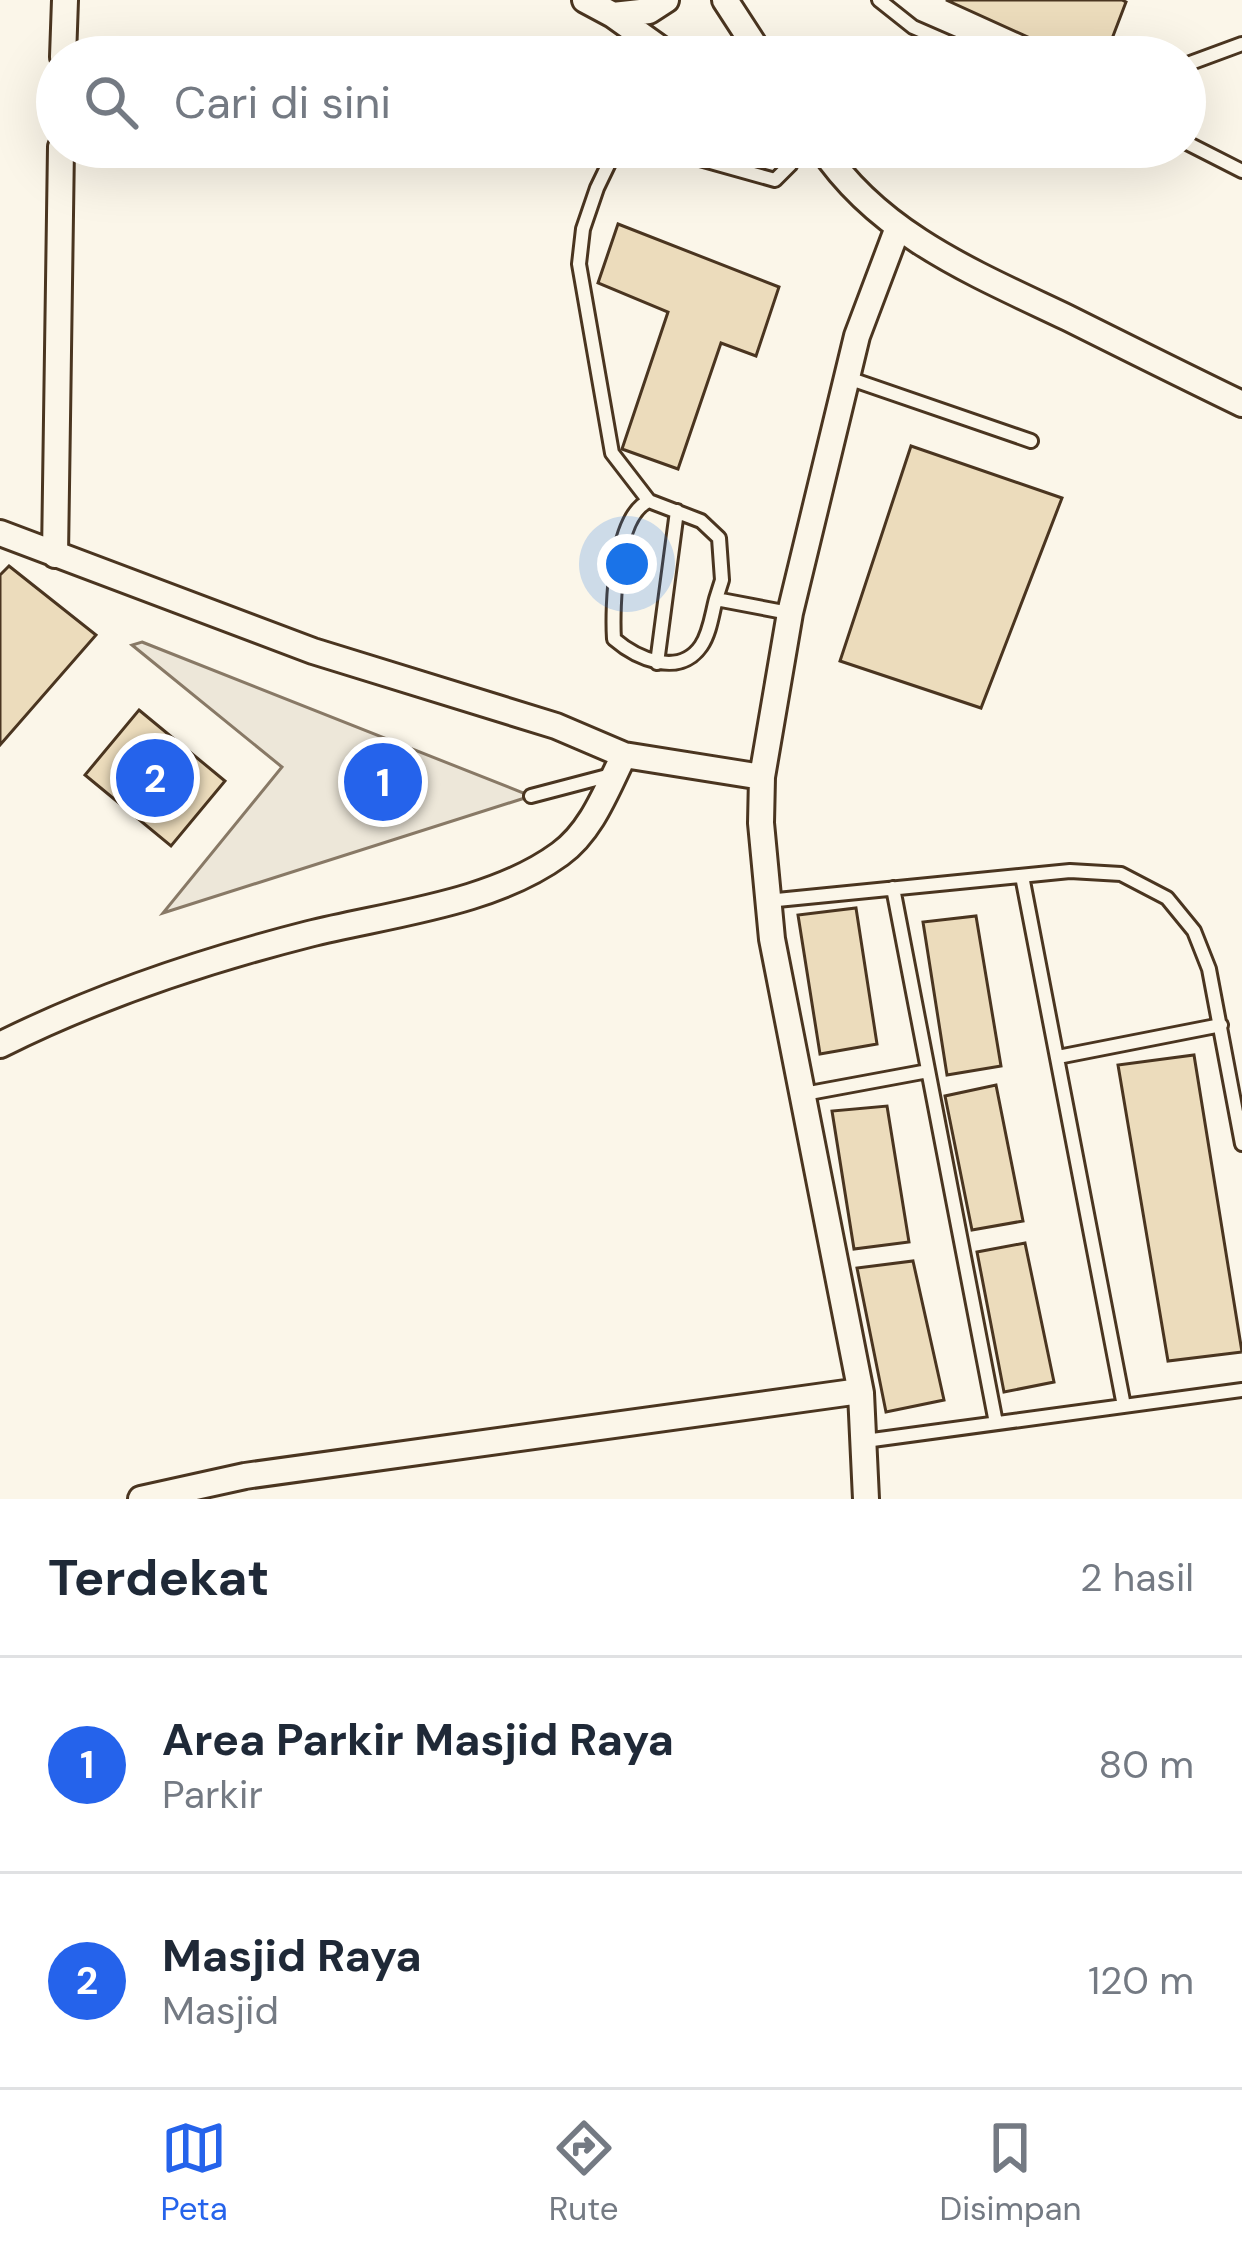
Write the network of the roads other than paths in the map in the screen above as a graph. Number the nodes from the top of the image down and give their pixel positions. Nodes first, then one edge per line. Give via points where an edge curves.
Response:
1 (65, 0) edge
2 (585, 0) edge
3 (666, 0) edge
4 (725, 0) edge
5 (879, 0) edge
6 (613, 15) junction
7 (64, 36) edge
8 (642, 36) edge
9 (748, 36) edge
10 (934, 36) edge
11 (1242, 44) edge
12 (1206, 57) edge
13 (1206, 153) edge
14 (61, 168) edge
15 (607, 168) edge
16 (732, 168) edge
17 (787, 168) edge
18 (838, 168) edge
19 (1242, 171) edge
20 (898, 230) junction
21 (848, 378) junction
22 (1242, 404) edge
23 (1030, 441) dead end
24 (649, 501) junction
25 (677, 511) junction
26 (0, 533) edge
27 (56, 555) junction
28 (716, 599) junction
29 (790, 614) junction
30 (657, 662) junction
31 (619, 765) junction
32 (762, 777) junction
33 (531, 796) dead end
34 (1022, 876) junction
35 (893, 888) junction
36 (767, 901) junction
37 (1220, 1024) junction
38 (0, 1045) edge
39 (1058, 1057) junction
40 (928, 1071) junction
41 (805, 1094) junction
42 (1242, 1144) edge
43 (1242, 1390) edge
44 (860, 1391) junction
45 (1124, 1406) junction
46 (996, 1423) junction
47 (865, 1441) junction
48 (247, 1488) edge
49 (141, 1499) edge
50 (866, 1499) edge

1 - 7 street
2 - 6 street
3 - 6 street
4 - 9 street
5 - 10 lane
6 - 8 street
11 - 12 lane
13 - 19 lane
14 - 27 street
15 - 24 lane via 579,264 613,453
16 - 17 lane via 775,180
18 - 20 street
20 - 21 street
20 - 22 street
21 - 23 lane
21 - 29 street
24 - 25 lane
24 - 30 lane via 631,518 612,609 614,639
25 - 28 lane via 719,538
25 - 30 lane
26 - 27 street
27 - 31 street via 313,651 556,727
28 - 29 lane
28 - 30 lane via 698,651
29 - 32 street
31 - 32 street
31 - 33 lane
31 - 38 street via 592,819 562,854 510,880 171,975
32 - 36 street
34 - 35 lane
34 - 37 lane via 1121,874 1167,898 1195,931
34 - 39 lane
35 - 36 lane
35 - 40 lane
36 - 41 street
37 - 39 lane
37 - 42 lane
39 - 45 lane
40 - 41 lane
40 - 46 lane
41 - 44 street
43 - 45 lane
44 - 47 street
44 - 48 street
45 - 46 lane
46 - 47 lane
47 - 50 street
48 - 49 street

